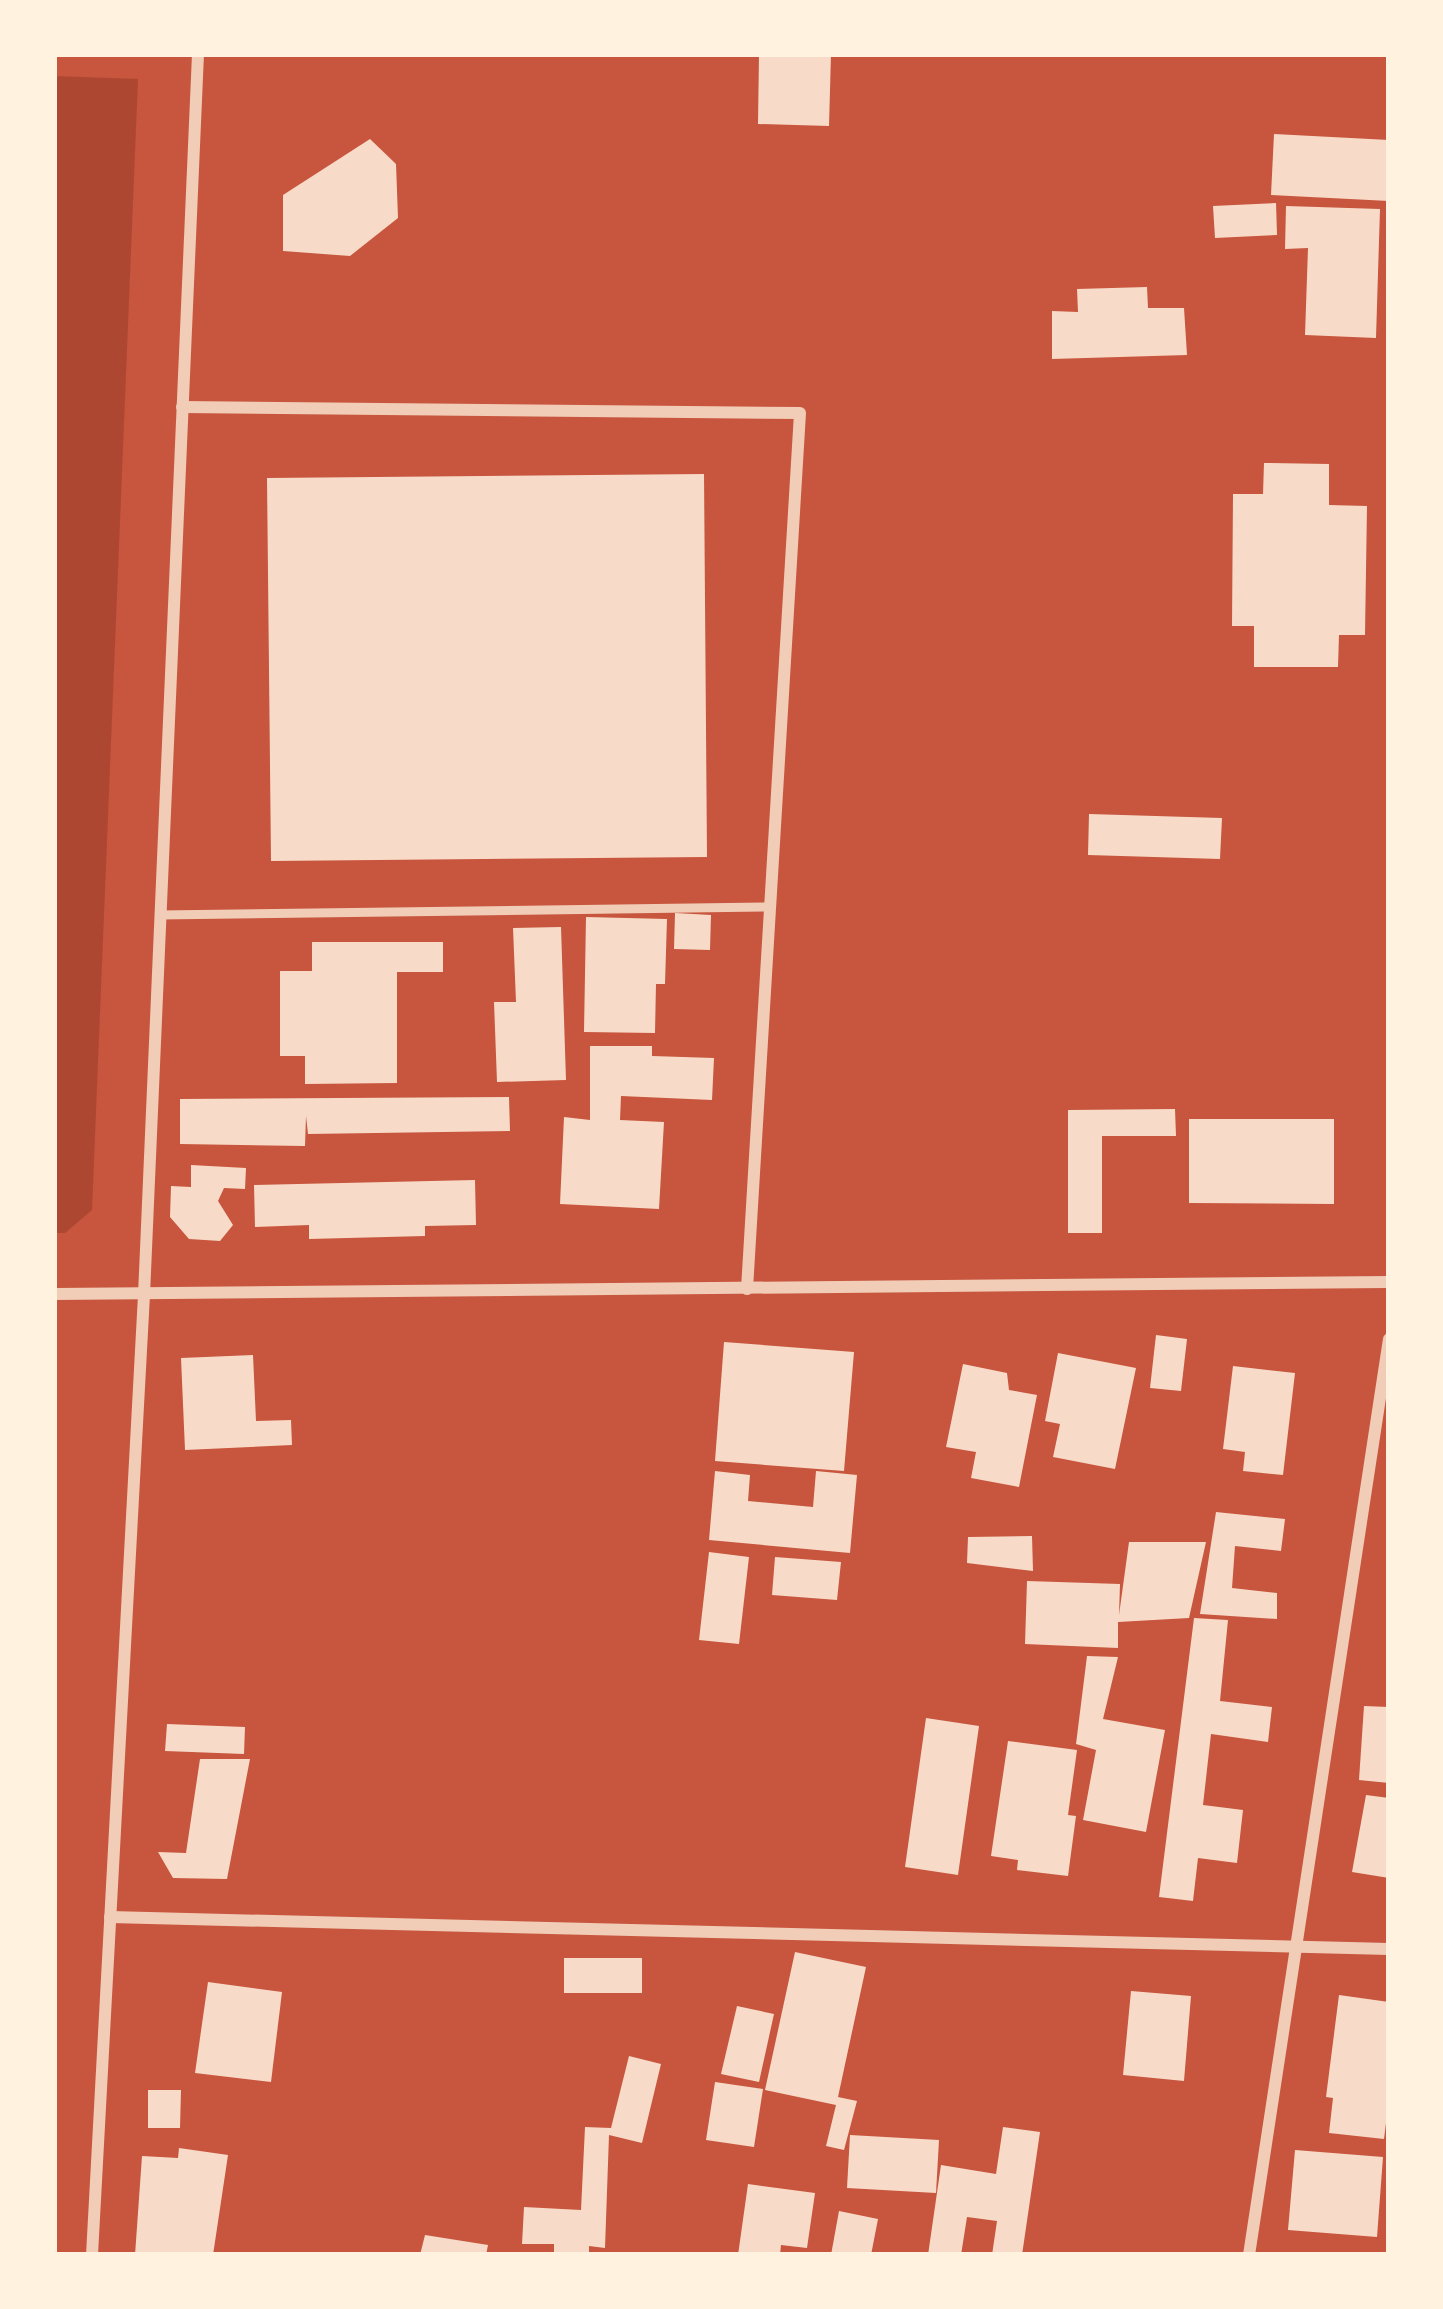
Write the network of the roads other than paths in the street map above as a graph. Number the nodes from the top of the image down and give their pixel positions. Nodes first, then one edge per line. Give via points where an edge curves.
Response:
1 (198, 54) edge
2 (182, 407) junction
3 (770, 907) junction
4 (160, 915) junction
5 (1389, 1282) edge
6 (747, 1289) junction
7 (54, 1294) edge
8 (144, 1295) junction
9 (1389, 1339) edge
10 (110, 1917) junction
11 (1296, 1947) junction
12 (1389, 1949) edge
13 (92, 2255) edge
14 (1249, 2255) edge

1 - 2 street
2 - 3 street via 800,413
2 - 4 street
3 - 4 lane
3 - 6 street
4 - 8 street
5 - 6 street
6 - 8 street
7 - 8 street
8 - 10 street
9 - 11 street
10 - 11 street
10 - 13 street
11 - 12 street
11 - 14 street

